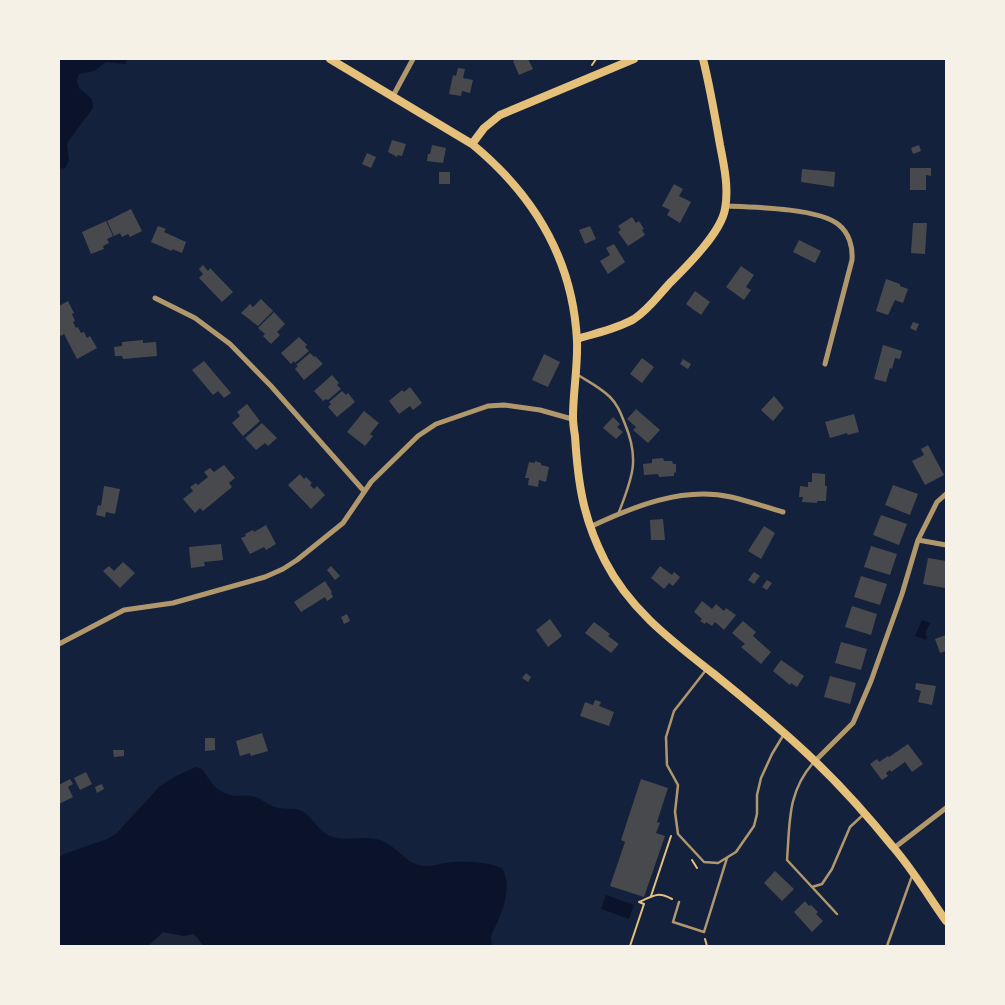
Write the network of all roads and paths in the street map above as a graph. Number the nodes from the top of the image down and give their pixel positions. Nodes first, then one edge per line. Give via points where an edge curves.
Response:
1 (330, 59) edge
2 (413, 59) edge
3 (596, 59) edge
4 (634, 59) edge
5 (703, 59) edge
6 (592, 65) dead end
7 (393, 96) junction
8 (472, 144) junction
9 (725, 206) junction
10 (155, 298) dead end
11 (577, 339) junction
12 (825, 364) dead end
13 (576, 374) junction
14 (572, 419) junction
15 (364, 491) junction
16 (946, 494) edge
17 (783, 512) dead end
18 (618, 514) junction
19 (590, 527) junction
20 (918, 540) junction
21 (946, 545) edge
22 (59, 644) edge
23 (707, 668) junction
24 (784, 734) junction
25 (814, 762) junction
26 (946, 808) edge
27 (863, 814) junction
28 (672, 836) dead end
29 (894, 848) junction
30 (688, 856) dead end
31 (727, 858) junction
32 (697, 868) dead end
33 (913, 874) junction
34 (812, 887) junction
35 (651, 896) junction
36 (679, 902) joint
37 (837, 914) dead end
38 (946, 922) edge
39 (630, 946) edge
40 (886, 946) edge

1 - 7 main road
2 - 7 street
3 - 6 path
4 - 8 main road via 500,115
5 - 9 main road via 724,165
7 - 8 main road
8 - 11 main road via 524,196 551,238 563,268
9 - 11 main road via 719,225 710,238 642,313 630,321
9 - 12 street via 816,215 834,222 846,233 852,260
10 - 15 street via 195,318 230,344
11 - 13 main road
13 - 14 main road
13 - 18 lane via 617,406 629,434 634,461 632,478
14 - 15 street via 504,405 461,414 418,436
14 - 19 main road via 579,488
15 - 22 street via 343,523 283,569 174,603 124,610
16 - 20 street via 937,502
17 - 18 street via 730,496 703,494 672,497
18 - 19 street
19 - 23 main road via 611,573 631,601 660,632
20 - 21 street
20 - 25 street via 874,674 853,723
23 - 24 main road
23 - 31 lane via 674,711 666,737 668,765 678,785 675,812 678,834 704,862 718,863
24 - 25 main road
24 - 31 lane via 761,778 754,826 736,852
25 - 27 main road
25 - 34 lane via 794,792 787,860
26 - 29 street
27 - 29 main road
27 - 34 lane via 850,827 822,884
28 - 35 path
29 - 33 main road
30 - 32 path
31 - 36 lane via 704,932 673,922
33 - 38 main road
33 - 40 lane
34 - 37 lane
35 - 36 path via 666,895
35 - 39 path via 639,902 644,904

